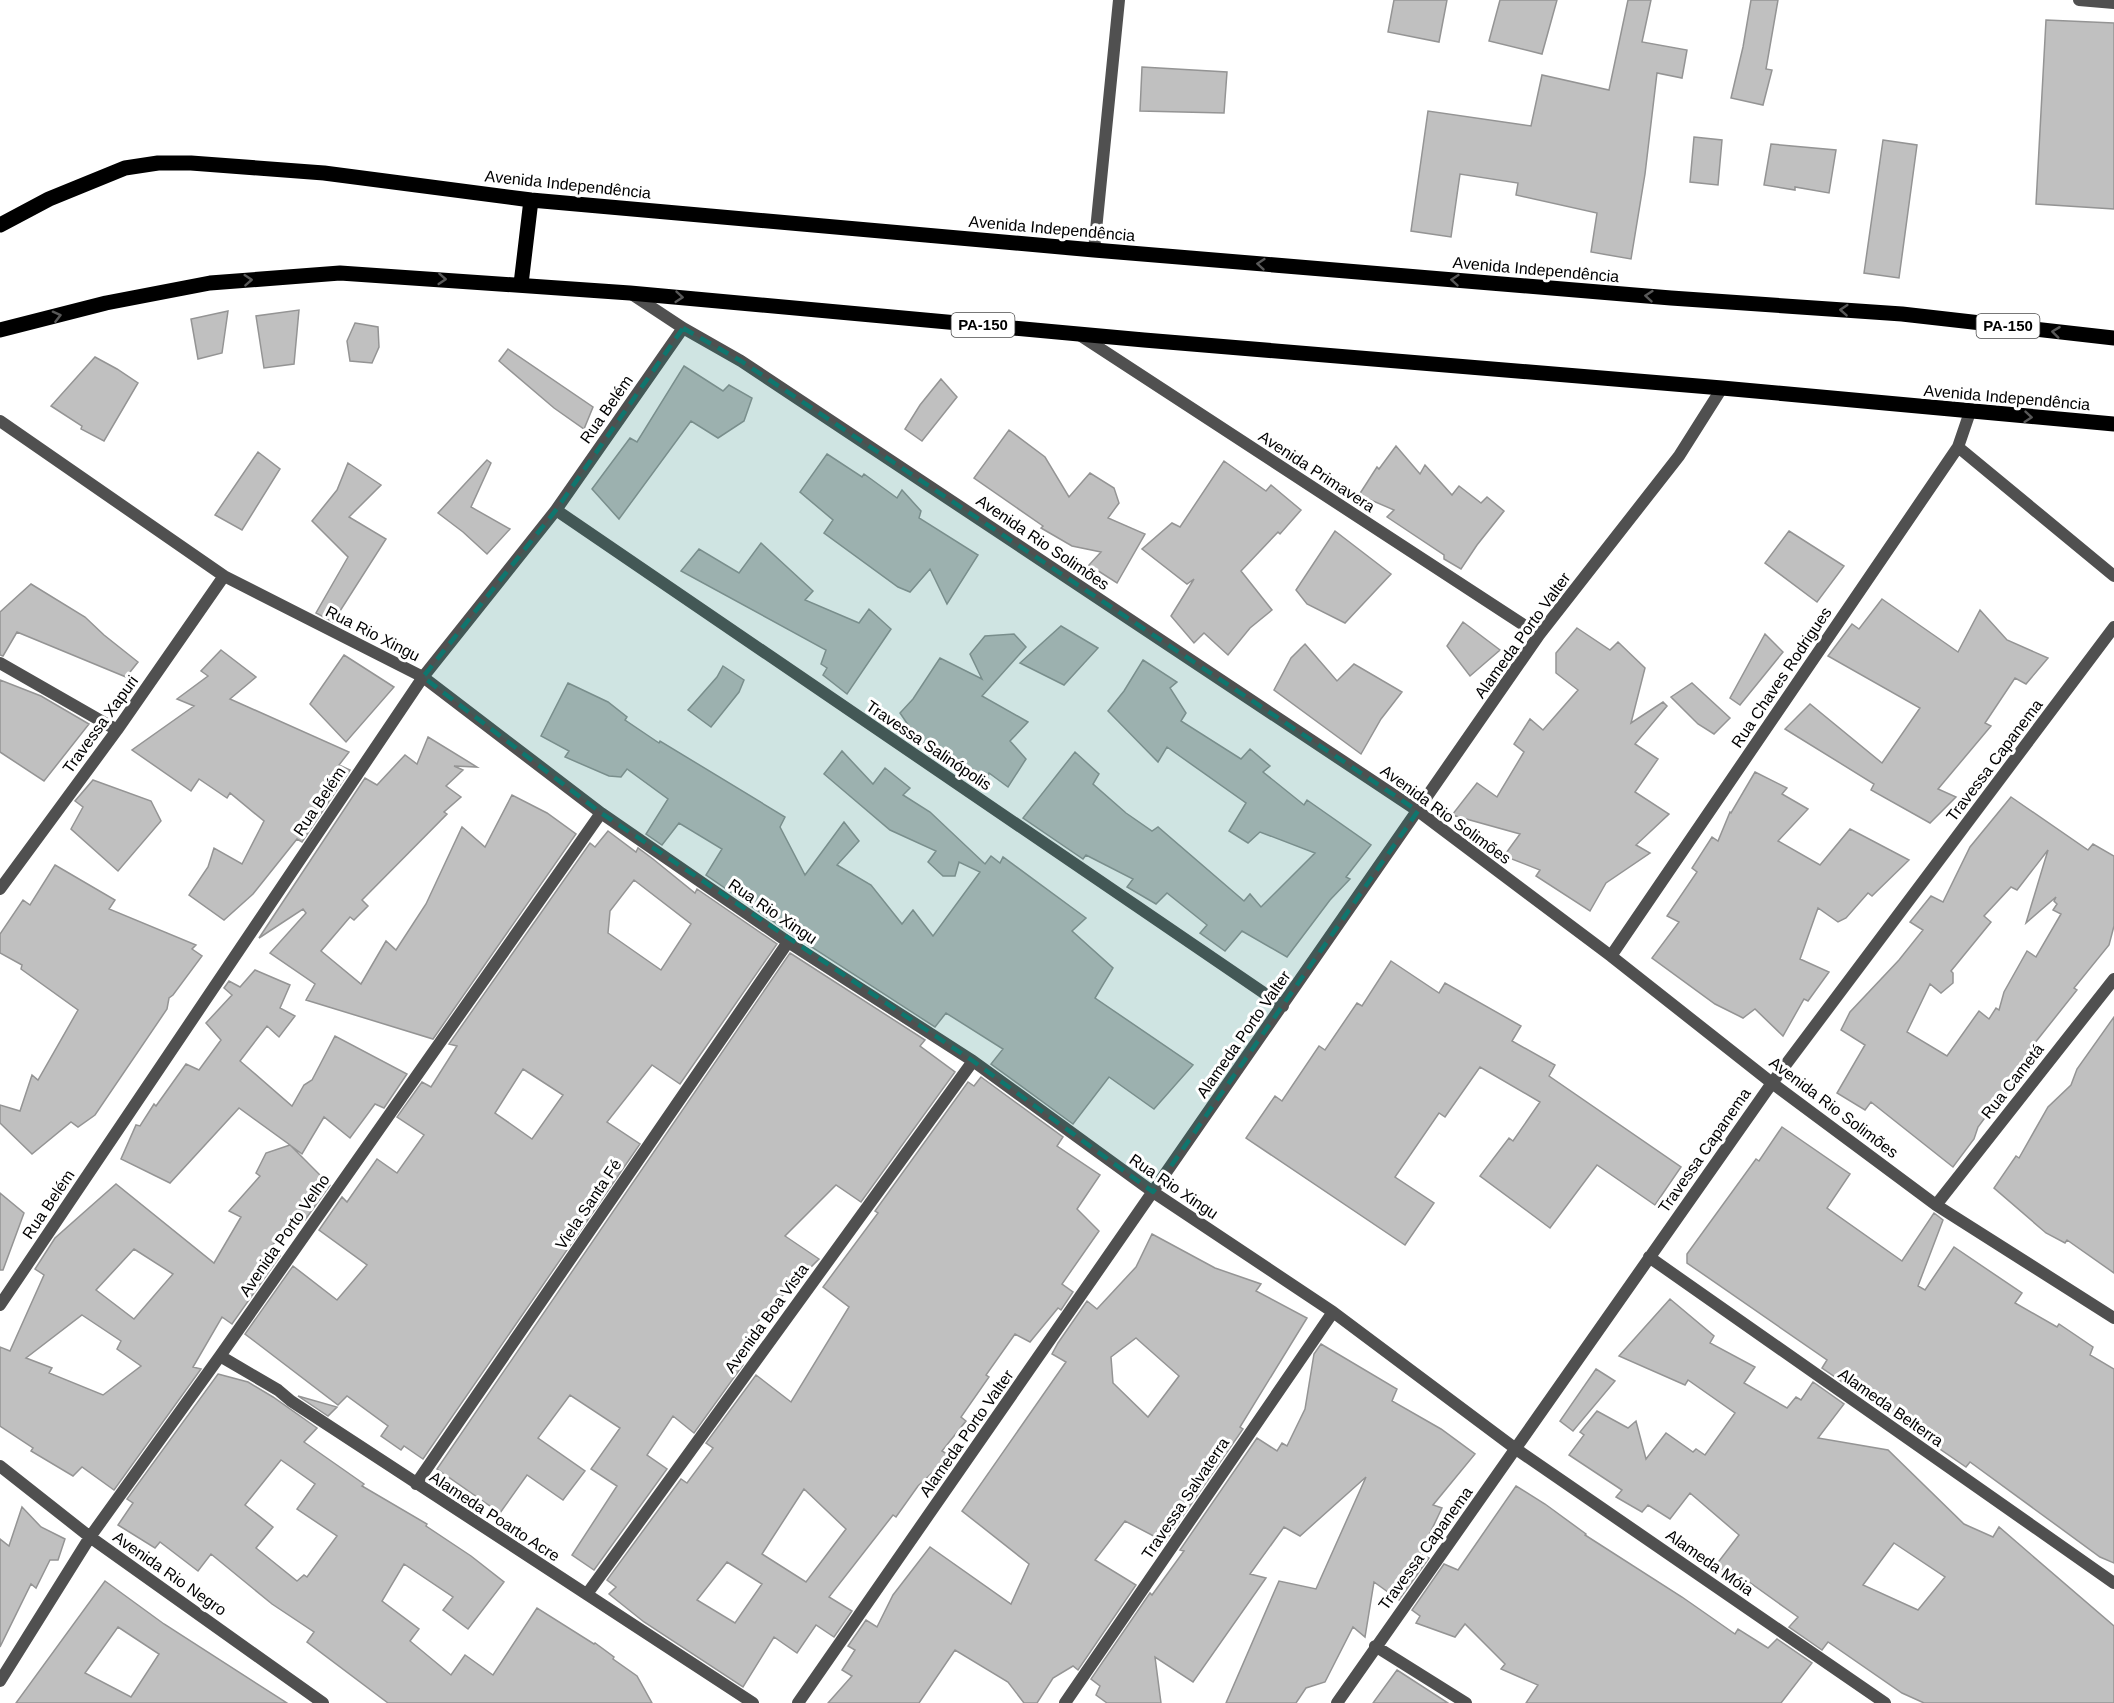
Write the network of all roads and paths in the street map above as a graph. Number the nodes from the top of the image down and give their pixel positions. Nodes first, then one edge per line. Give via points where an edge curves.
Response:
1 (1119, 0) edge
2 (2079, 0) edge
3 (2114, 3) edge
4 (531, 200) junction
5 (0, 225) edge
6 (1094, 250) junction
7 (521, 284) junction
8 (630, 293) junction
9 (683, 328) junction
10 (0, 330) edge
11 (1077, 333) junction
12 (2114, 338) edge
13 (1722, 388) junction
14 (1970, 412) junction
15 (0, 421) edge
16 (2114, 424) edge
17 (1958, 447) junction
18 (556, 510) junction
19 (224, 576) junction
20 (2114, 576) edge
21 (2114, 627) edge
22 (1539, 635) junction
23 (0, 663) edge
24 (423, 677) junction
25 (117, 730) junction
26 (1418, 811) junction
27 (601, 813) junction
28 (0, 889) edge
29 (788, 942) junction
30 (1611, 956) junction
31 (2114, 979) edge
32 (1283, 1006) junction
33 (973, 1061) junction
34 (1772, 1083) junction
35 (1153, 1192) junction
36 (1936, 1205) junction
37 (1649, 1257) junction
38 (0, 1305) edge
39 (1333, 1312) junction
40 (2114, 1318) edge
41 (220, 1356) junction
42 (1516, 1449) junction
43 (0, 1466) edge
44 (416, 1484) junction
45 (90, 1537) junction
46 (2114, 1583) edge
47 (587, 1594) junction
48 (1375, 1646) junction
49 (0, 1680) edge
50 (323, 1703) edge
51 (753, 1703) edge
52 (798, 1703) edge
53 (1065, 1703) edge
54 (1337, 1703) edge
55 (1466, 1703) edge
56 (1885, 1703) edge

1 - 6 street
2 - 3 street
4 - 5 main road, Avenida Independência / PA-150 via 324,173 159,163 125,168 49,199
4 - 6 main road, Avenida Independência / PA-150
4 - 7 main road
12 -> 6 main road, Avenida Independência / PA-150 via 1902,314
7 - 8 main road, Avenida Independência / PA-150
10 -> 7 main road, Avenida Independência / PA-150 via 106,303 210,283 340,273
8 - 9 street, Avenida Rio Solimões
8 -> 11 main road, Avenida Independência / PA-150
9 - 18 street, Rua Belém
9 - 26 street, Avenida Rio Solimões via 741,361
11 - 13 main road, Avenida Independência / PA-150
11 - 22 street, Avenida Primavera
13 - 14 main road, Avenida Independência / PA-150
13 - 22 street, Alameda Porto Valter via 1679,456
14 -> 16 main road, Avenida Independência / PA-150
14 - 17 street, Rua Chaves Rodrigues
15 - 19 street, Rua Rio Xingu
17 - 20 street
17 - 30 street, Rua Chaves Rodrigues
18 - 24 street, Rua Belém
18 - 32 street, Travessa Salinópolis
19 - 24 street, Rua Rio Xingu
19 - 25 street, Travessa Xapuri
21 - 34 street, Travessa Capanema
22 - 26 street, Alameda Porto Valter
23 - 25 street
24 - 27 street, Rua Rio Xingu
24 - 38 street, Rua Belém
25 - 28 street, Travessa Xapuri
26 - 30 street, Avenida Rio Solimões
26 - 32 street, Alameda Porto Valter
27 - 29 street, Rua Rio Xingu
27 - 41 street, Avenida Porto Velho
29 - 33 street, Rua Rio Xingu
29 - 44 street, Viela Santa Fé
30 - 34 street, Avenida Rio Solimões
31 - 36 street, Rua Cametá
32 - 35 street, Alameda Porto Valter
33 - 35 street, Rua Rio Xingu
33 - 47 street, Avenida Boa Vista
34 - 36 street, Avenida Rio Solimões
34 - 37 street, Travessa Capanema
35 - 39 street, Rua Rio Xingu
35 - 52 street, Alameda Porto Valter
36 - 40 street, Avenida Rio Solimões
37 - 42 street, Travessa Capanema
37 - 46 street, Alameda Belterra
39 - 42 street, Rua Rio Xingu
39 - 53 street, Travessa Salvaterra
41 - 44 street, Alameda Poarto Acre via 278,1390
41 - 45 street, Avenida Porto Velho
42 - 48 street, Travessa Capanema
42 - 56 street, Alameda Móia
43 - 45 street, Avenida Rio Negro
44 - 47 street, Alameda Poarto Acre
45 - 49 street, Avenida Porto Velho
45 - 50 street, Avenida Rio Negro
47 - 51 street, Alameda Poarto Acre
48 - 54 street, Travessa Capanema
48 - 55 street

